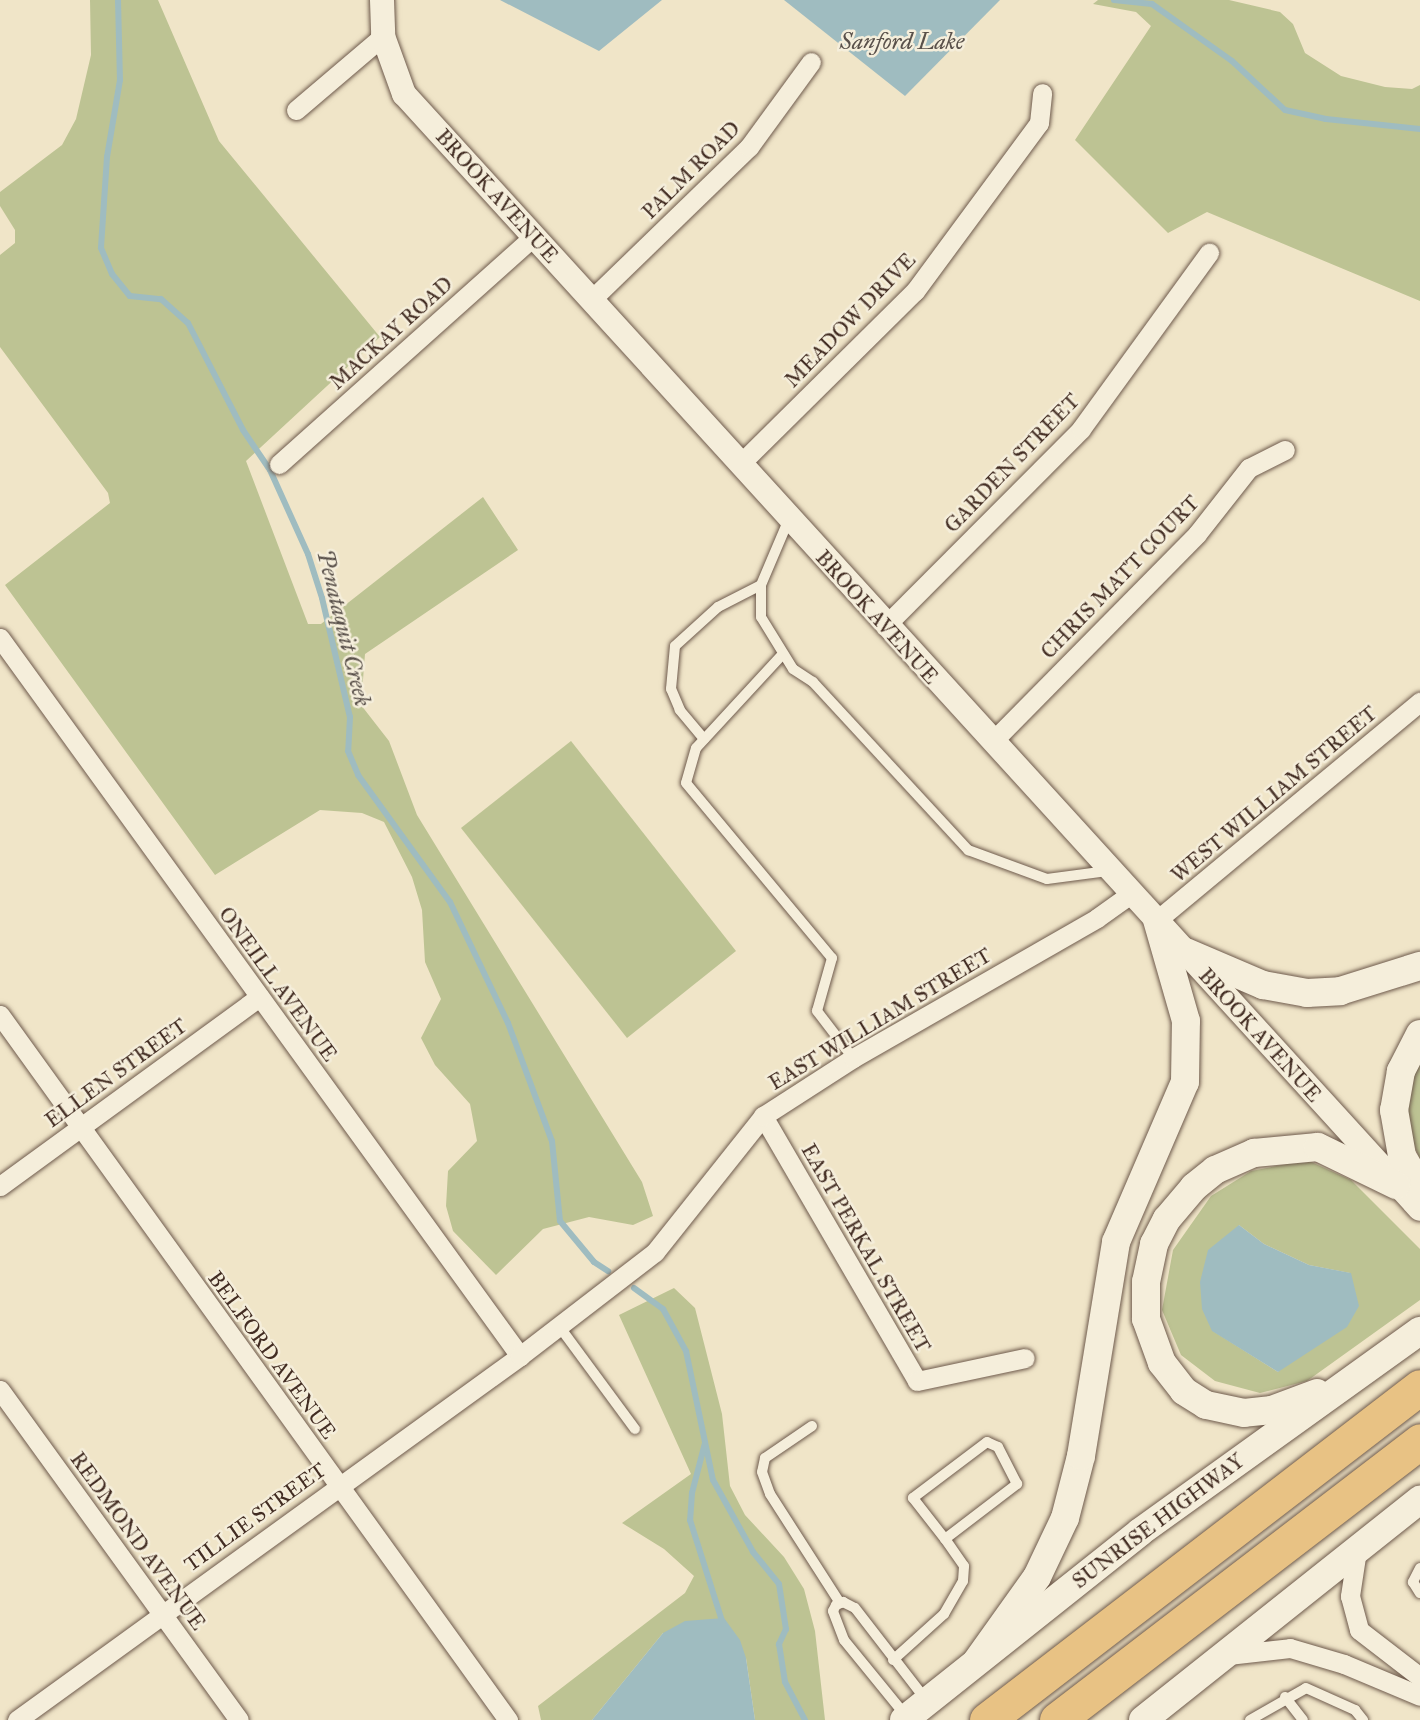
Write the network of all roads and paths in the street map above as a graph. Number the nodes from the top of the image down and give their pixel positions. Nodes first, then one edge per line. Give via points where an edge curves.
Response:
1 (382, 0) edge
2 (383, 36) junction
3 (811, 62) dead end
4 (1042, 93) dead end
5 (296, 110) dead end
6 (534, 236) junction
7 (1209, 253) dead end
8 (592, 299) junction
9 (1284, 450) dead end
10 (279, 464) dead end
11 (740, 464) junction
12 (789, 519) junction
13 (761, 585) junction
14 (885, 626) junction
15 (0, 639) edge
16 (781, 656) junction
17 (1420, 702) edge
18 (704, 740) junction
19 (992, 742) junction
20 (1111, 870) junction
21 (1132, 893) junction
22 (1157, 920) junction
23 (1186, 952) junction
24 (1420, 966) edge
25 (259, 997) junction
26 (0, 1015) edge
27 (1420, 1034) edge
28 (853, 1058) junction
29 (763, 1116) junction
30 (80, 1126) junction
31 (0, 1186) edge
32 (1408, 1186) edge
33 (1420, 1209) edge
34 (655, 1252) joint
35 (559, 1326) junction
36 (1420, 1331) edge
37 (520, 1356) junction
38 (1025, 1358) dead end
39 (1362, 1375) junction
40 (1420, 1387) edge
41 (0, 1390) edge
42 (812, 1426) dead end
43 (635, 1429) dead end
44 (1420, 1441) edge
45 (338, 1486) junction
46 (1420, 1500) edge
47 (945, 1539) junction
48 (1357, 1550) junction
49 (1420, 1568) edge
50 (1420, 1593) edge
51 (840, 1603) junction
52 (162, 1612) junction
53 (1224, 1656) junction
54 (893, 1660) junction
55 (1063, 1660) junction
56 (977, 1661) junction
57 (1420, 1677) edge
58 (1420, 1696) edge
59 (1285, 1697) junction
60 (913, 1713) edge
61 (17, 1720) edge
62 (239, 1720) edge
63 (508, 1720) edge
64 (964, 1720) edge
65 (987, 1720) edge
66 (1057, 1720) edge
67 (1143, 1720) edge
68 (1250, 1720) edge
69 (1303, 1720) edge
70 (1363, 1720) edge

1 - 2 street, BROOK AVENUE
2 - 5 street
2 - 6 street, BROOK AVENUE via 404,94
3 - 8 street, PALM ROAD via 749,148
4 - 11 street, MEADOW DRIVE via 1039,123 915,291
6 - 8 street, BROOK AVENUE
6 - 10 street, MACKAY ROAD
7 - 14 street, GARDEN STREET via 1081,429
8 - 11 street, BROOK AVENUE
9 - 19 street, CHRIS MATT COURT via 1249,468 1197,534
11 - 12 street, BROOK AVENUE
12 - 13 lane
12 - 14 street, BROOK AVENUE
13 - 16 lane via 761,617
13 - 18 lane via 718,607 675,646 671,689 680,710
14 - 19 street, BROOK AVENUE
15 - 25 street, ONEILL AVENUE
16 - 18 lane
16 - 20 lane via 813,682 968,850 1047,879
17 - 22 street, WEST WILLIAM STREET
18 - 28 lane via 696,748 686,783 832,958 817,1011
19 - 20 street, BROOK AVENUE
20 - 21 street, BROOK AVENUE
21 - 22 street, BROOK AVENUE
21 - 28 street, EAST WILLIAM STREET via 1097,918
22 - 23 street, BROOK AVENUE
22 - 56 main road via 1186,1021 1185,1082 1116,1242 1081,1456 1065,1518 1037,1577
23 - 24 main road via 1263,985 1307,993 1340,991
23 - 32 street, BROOK AVENUE
25 - 30 street, ELLEN STREET
25 - 37 street, ONEILL AVENUE
26 - 30 street, BELFORD AVENUE
27 - 32 main road via 1401,1071 1394,1110
28 - 29 street, EAST WILLIAM STREET
29 - 34 street, EAST WILLIAM STREET
29 - 38 street, EAST PERKAL STREET via 917,1381
30 - 31 street, ELLEN STREET
30 - 45 street, BELFORD AVENUE
32 - 33 street, BROOK AVENUE
32 - 39 main road via 1318,1147 1284,1147 1247,1156 1215,1170 1185,1196 1160,1232 1147,1269 1146,1319 1157,1353 1176,1383 1206,1405 1230,1412 1265,1411
34 - 35 street, TILLIE STREET
35 - 37 street, TILLIE STREET
35 - 43 lane
36 - 39 main road, SUNRISE HIGHWAY
37 - 45 street, TILLIE STREET
39 - 56 main road, SUNRISE HIGHWAY via 1150,1525
40 - 55 highway
41 - 52 street, REDMOND AVENUE
42 - 51 lane via 765,1458 762,1472 770,1494
44 - 66 highway
45 - 52 street, TILLIE STREET
45 - 63 street, BELFORD AVENUE
46 - 48 main road
47 - 47 lane via 1017,1484 998,1447 987,1442 913,1498
47 - 54 lane via 964,1566 963,1581 944,1614
48 - 53 main road
48 - 57 street via 1350,1596 1354,1621 1369,1641
49 - 50 lane via 1413,1582
51 - 54 lane via 855,1608
51 - 60 lane via 833,1611 844,1640
52 - 61 street, TILLIE STREET
52 - 62 street, REDMOND AVENUE
53 - 58 street via 1272,1647 1297,1650
53 - 67 main road
54 - 60 lane
55 - 64 highway
55 - 65 highway
56 - 60 main road, SUNRISE HIGHWAY
59 - 68 lane
59 - 69 lane
59 - 70 lane via 1306,1688 1355,1710

